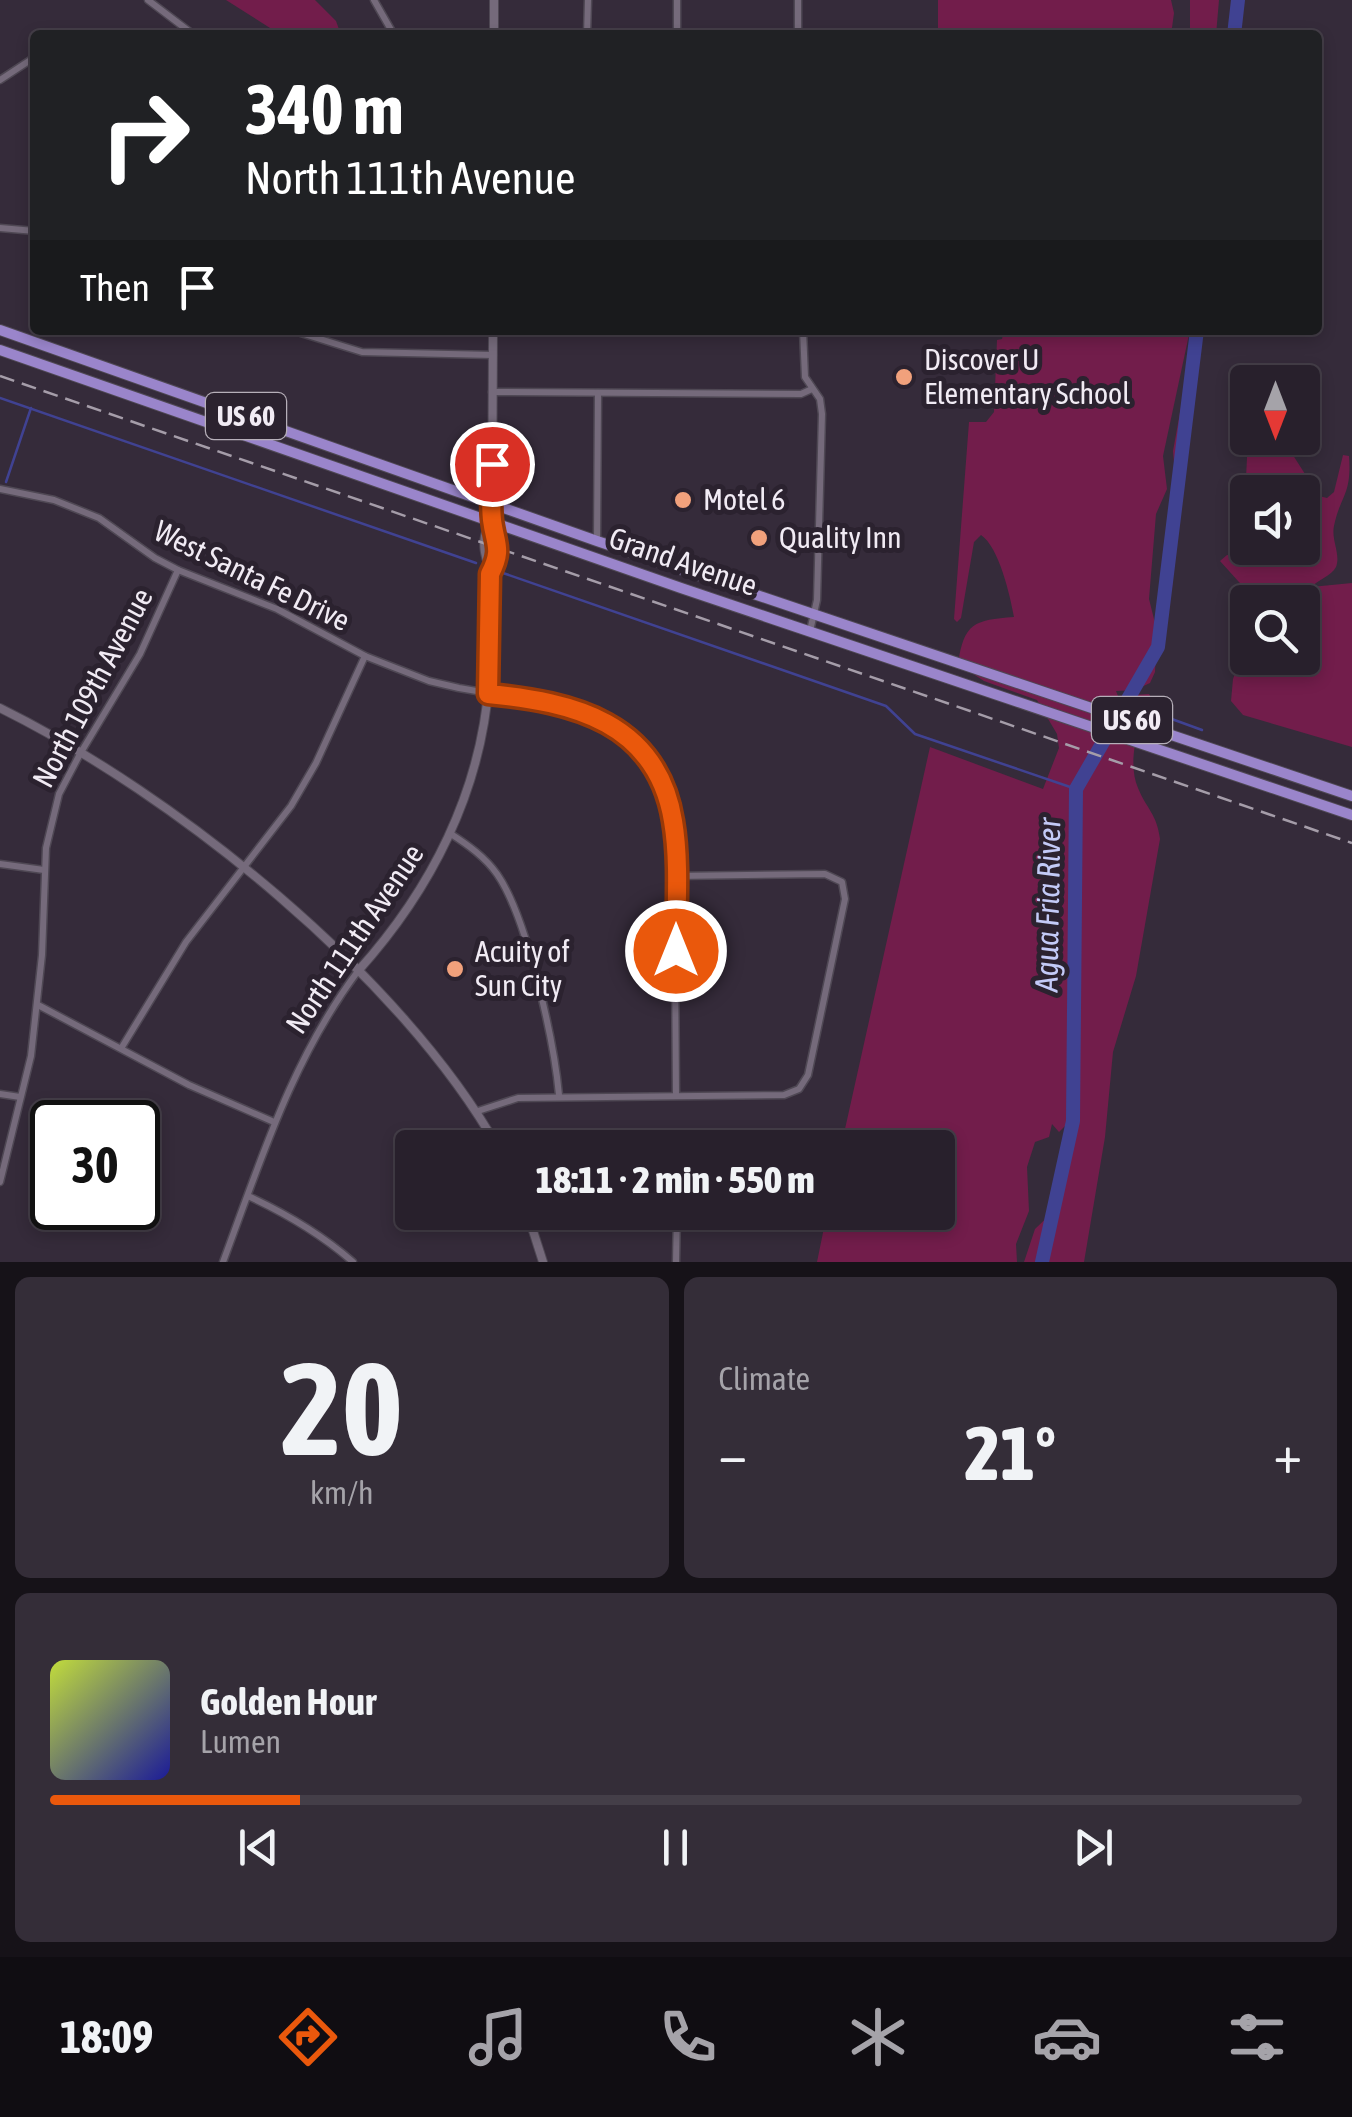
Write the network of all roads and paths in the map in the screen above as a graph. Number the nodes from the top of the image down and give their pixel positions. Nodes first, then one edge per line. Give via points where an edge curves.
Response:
1 (148, 0) edge
2 (374, 0) edge
3 (494, 0) edge
4 (588, 0) edge
5 (677, 0) edge
6 (798, 0) edge
7 (187, 30) edge
8 (391, 30) edge
9 (494, 30) edge
10 (588, 30) edge
11 (677, 30) edge
12 (798, 30) edge
13 (30, 60) edge
14 (0, 80) edge
15 (0, 228) edge
16 (30, 231) edge
17 (0, 330) edge
18 (307, 335) edge
19 (492, 335) edge
20 (804, 335) edge
21 (0, 350) edge
22 (492, 355) junction
23 (812, 388) junction
24 (492, 392) junction
25 (598, 392) junction
26 (0, 489) edge
27 (492, 503) junction
28 (492, 523) junction
29 (598, 541) junction
30 (178, 570) junction
31 (815, 616) junction
32 (810, 631) junction
33 (366, 656) junction
34 (488, 694) junction
35 (0, 708) edge
36 (80, 754) junction
37 (1352, 796) edge
38 (1352, 816) edge
39 (451, 834) junction
40 (0, 864) edge
41 (243, 868) junction
42 (44, 870) junction
43 (675, 876) junction
44 (358, 971) junction
45 (38, 1005) junction
46 (122, 1048) junction
47 (0, 1094) edge
48 (676, 1094) junction
49 (558, 1095) junction
50 (20, 1097) junction
51 (478, 1112) junction
52 (274, 1122) junction
53 (488, 1130) edge
54 (0, 1182) edge
55 (248, 1196) junction
56 (532, 1230) edge
57 (676, 1230) edge
58 (223, 1262) edge
59 (354, 1262) edge
60 (542, 1262) edge
61 (676, 1262) edge

1 - 7 street
2 - 8 street
3 - 9 street
4 - 10 street
5 - 11 street
6 - 12 street
13 - 14 street
15 - 16 street
17 - 27 highway, Grand Avenue / US 60
18 - 22 street via 362,352
19 - 22 street, North 111th Avenue
20 - 23 street via 804,374
21 - 28 highway, Grand Avenue / US 60
22 - 24 street, North 111th Avenue
23 - 25 street via 800,394
23 - 31 street via 822,414
24 - 25 street
24 - 27 street, North 111th Avenue
25 - 29 street
26 - 30 street, West Santa Fe Drive via 88,513
27 - 28 street, North 111th Avenue
27 - 29 highway, Grand Avenue / US 60
28 - 32 highway, Grand Avenue / US 60
28 - 34 street, North 111th Avenue via 497,560 490,574
29 - 31 highway, Grand Avenue / US 60
30 - 33 street, West Santa Fe Drive via 276,609
30 - 36 street, North 109th Avenue via 140,654
31 - 32 street
31 - 37 highway, Grand Avenue / US 60
32 - 38 highway, Grand Avenue / US 60
33 - 34 street, West Santa Fe Drive via 429,681
33 - 41 street via 316,763
34 - 39 street, North 111th Avenue via 476,759
34 - 43 street, West Santa Fe Drive via 576,708 633,742 667,797
35 - 36 street
36 - 41 street
36 - 42 street, North 109th Avenue via 60,794
39 - 44 street, North 111th Avenue via 395,930
39 - 49 street via 488,861 512,898 552,1044
40 - 42 street
41 - 44 street
41 - 46 street via 186,942
42 - 45 street, North 109th Avenue
43 - 48 street, West Santa Fe Drive
43 - 48 street via 825,874 842,882 846,899 808,1075 799,1089
44 - 51 street
44 - 52 street, North 111th Avenue via 308,1046
45 - 46 street
45 - 50 street, North 109th Avenue
46 - 52 street
47 - 50 street
48 - 49 street
49 - 51 street via 518,1098
50 - 54 street, North 109th Avenue
51 - 53 street
52 - 55 street, North 111th Avenue
55 - 58 street, North 111th Avenue
55 - 59 street via 288,1214
56 - 60 street
57 - 61 street

